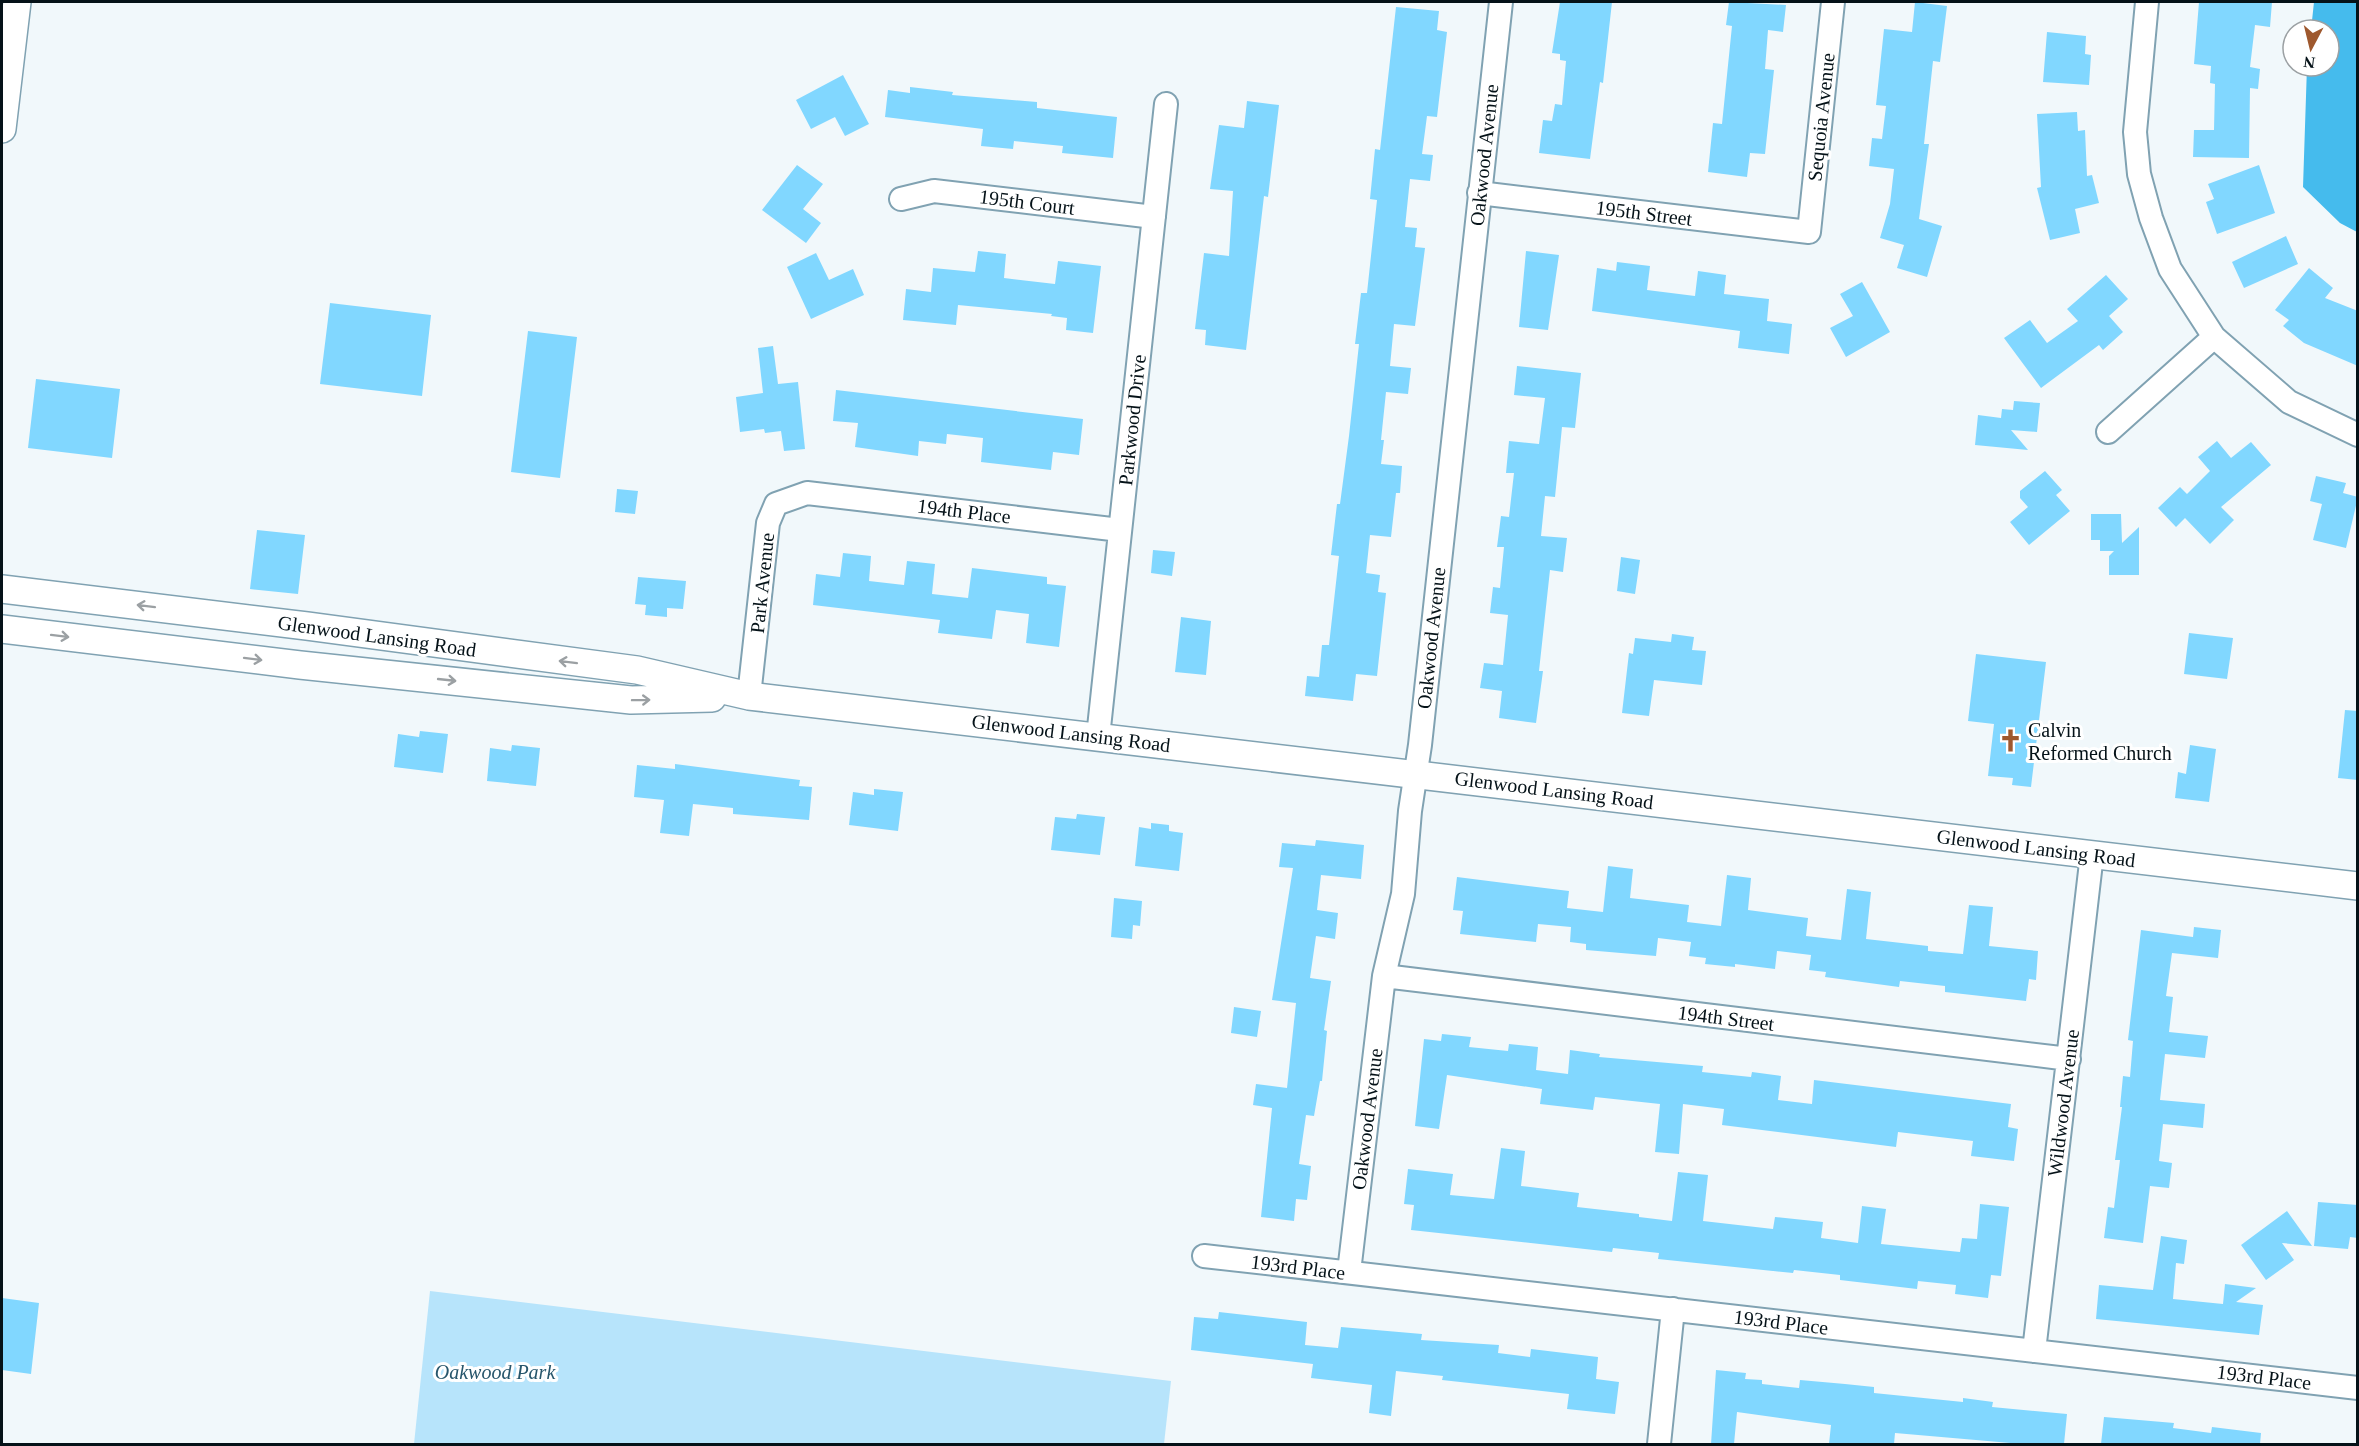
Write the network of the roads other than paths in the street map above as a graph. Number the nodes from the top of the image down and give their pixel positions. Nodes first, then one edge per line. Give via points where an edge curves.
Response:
1 (16, 2) edge
2 (1501, 2) edge
3 (1833, 2) edge
4 (2147, 2) edge
5 (1166, 104) dead end
6 (2, 129) edge
7 (1479, 193) junction
8 (901, 199) dead end
9 (1154, 217) junction
10 (1809, 232) joint
11 (2214, 337) junction
12 (2108, 432) dead end
13 (2358, 435) edge
14 (807, 493) joint
15 (1120, 530) junction
16 (2, 589) edge
17 (2, 629) edge
18 (749, 696) junction
19 (1098, 737) junction
20 (1416, 774) junction
21 (2092, 854) junction
22 (2358, 885) edge
23 (1384, 976) junction
24 (2068, 1059) junction
25 (1204, 1256) dead end
26 (1349, 1272) junction
27 (1673, 1309) junction
28 (2034, 1351) junction
29 (2358, 1388) edge
30 (1659, 1444) edge

1 - 6 main road
2 - 7 street, Oakwood Avenue
3 - 10 street, Sequoia Avenue
4 - 11 street via 2136,99 2139,174 2170,269
5 - 9 street, Parkwood Drive
7 - 10 street, 195th Street
7 - 20 street, Oakwood Avenue
8 - 9 street, 195th Court via 934,191
9 - 15 street, Parkwood Drive
11 - 12 street
11 - 13 street via 2289,402
14 - 15 street, 194th Place
14 - 18 street, Park Avenue via 776,504 768,523
15 - 19 street, Parkwood Drive
18 -> 16 main road, Glenwood Lansing Road via 637,670
17 -> 18 main road, Glenwood Lansing Road via 631,700
18 - 19 main road, Glenwood Lansing Road
19 - 20 main road, Glenwood Lansing Road
20 - 21 main road, Glenwood Lansing Road
20 - 23 street, Oakwood Avenue via 1403,894
21 - 22 main road, Glenwood Lansing Road
21 - 24 street, Wildwood Avenue
23 - 24 street, 194th Street
23 - 26 street, Oakwood Avenue
24 - 28 street, Wildwood Avenue
25 - 26 street, 193rd Place
26 - 27 street, 193rd Place
27 - 28 street, 193rd Place
27 - 30 street
28 - 29 street, 193rd Place

